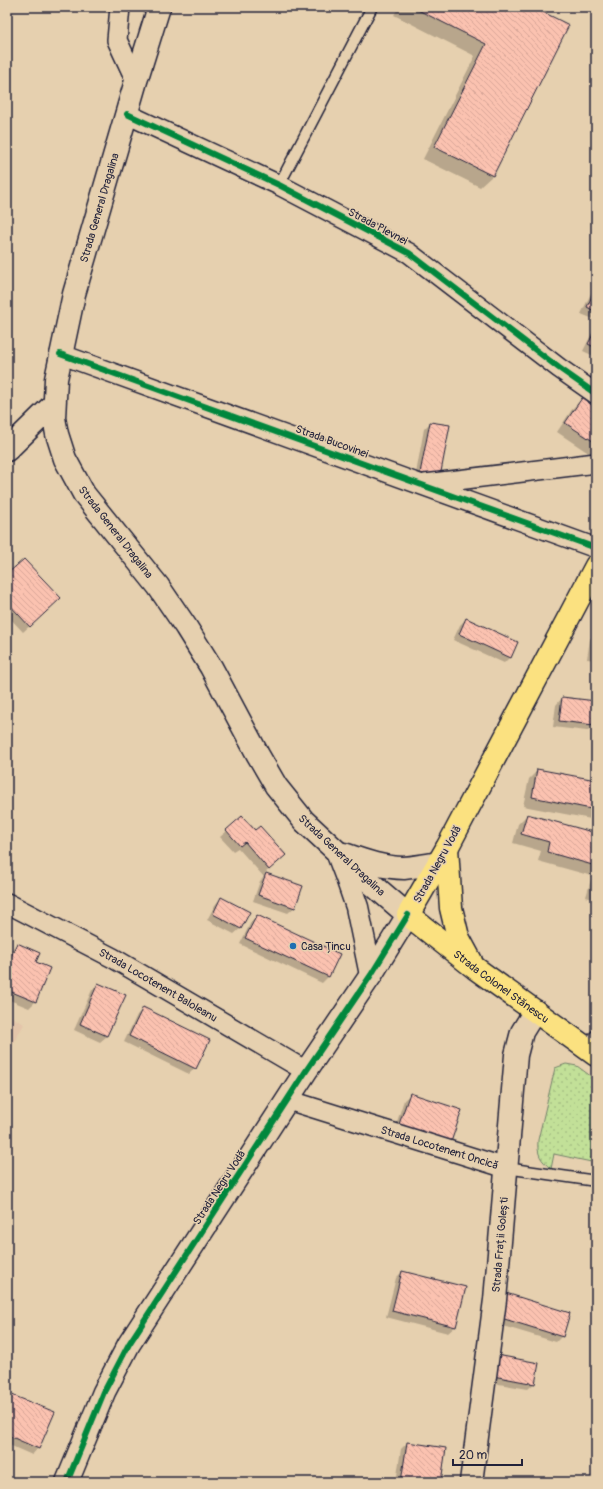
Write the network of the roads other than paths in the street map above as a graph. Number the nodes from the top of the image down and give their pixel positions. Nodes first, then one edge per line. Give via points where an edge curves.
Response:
1 (120, 7) edge
2 (159, 7) edge
3 (372, 7) edge
4 (136, 81) junction
5 (127, 114) junction
6 (279, 185) junction
7 (60, 354) junction
8 (596, 394) edge
9 (54, 404) junction
10 (8, 446) edge
11 (596, 463) edge
12 (422, 484) junction
13 (596, 548) edge
14 (596, 566) edge
15 (336, 851) junction
16 (443, 856) junction
17 (7, 903) edge
18 (408, 915) junction
19 (475, 968) junction
20 (371, 975) junction
21 (535, 1011) junction
22 (592, 1046) edge
23 (306, 1071) junction
24 (288, 1100) junction
25 (506, 1168) junction
26 (596, 1181) edge
27 (67, 1482) edge
28 (471, 1482) edge

1 - 4 street via 117,40
2 - 4 main road, Strada General Dragalina
3 - 6 lane
4 - 5 main road, Strada General Dragalina
5 - 6 street, Strada Plevnei
5 - 7 main road, Strada General Dragalina via 74,294
6 - 8 street, Strada Plevnei via 409,254
7 - 9 main road, Strada General Dragalina
7 - 12 street, Strada Bucovinei
9 - 10 main road
9 - 15 main road, Strada General Dragalina via 57,434 65,459 84,494 158,586 186,627 211,667 276,786 304,821
11 - 12 street, Strada Bucovinei
12 - 13 street, Strada Bucovinei
14 - 16 main road, Strada Negru Vodă
15 - 16 main road via 385,866 405,868
15 - 18 main road, Strada General Dragalina
15 - 20 main road via 357,907
16 - 18 main road, Strada Negru Vodă
16 - 19 main road via 458,937
17 - 23 street, Strada Locotenent Baloleanu via 113,958
18 - 19 main road, Strada Colonel Stănescu
18 - 20 main road, Strada Negru Vodă
19 - 21 main road, Strada Colonel Stănescu
20 - 23 main road, Strada Negru Vodă
21 - 22 main road, Strada Colonel Stănescu
21 - 25 main road, Strada Frații Golești via 522,1032 516,1055
23 - 24 main road, Strada Negru Vodă
24 - 25 street, Strada Locotenent Oncică
24 - 27 main road, Strada Negru Vodă via 129,1344 104,1392
25 - 26 lane, Strada Locotenent Oncică
25 - 28 main road, Strada Frații Golești via 495,1300

